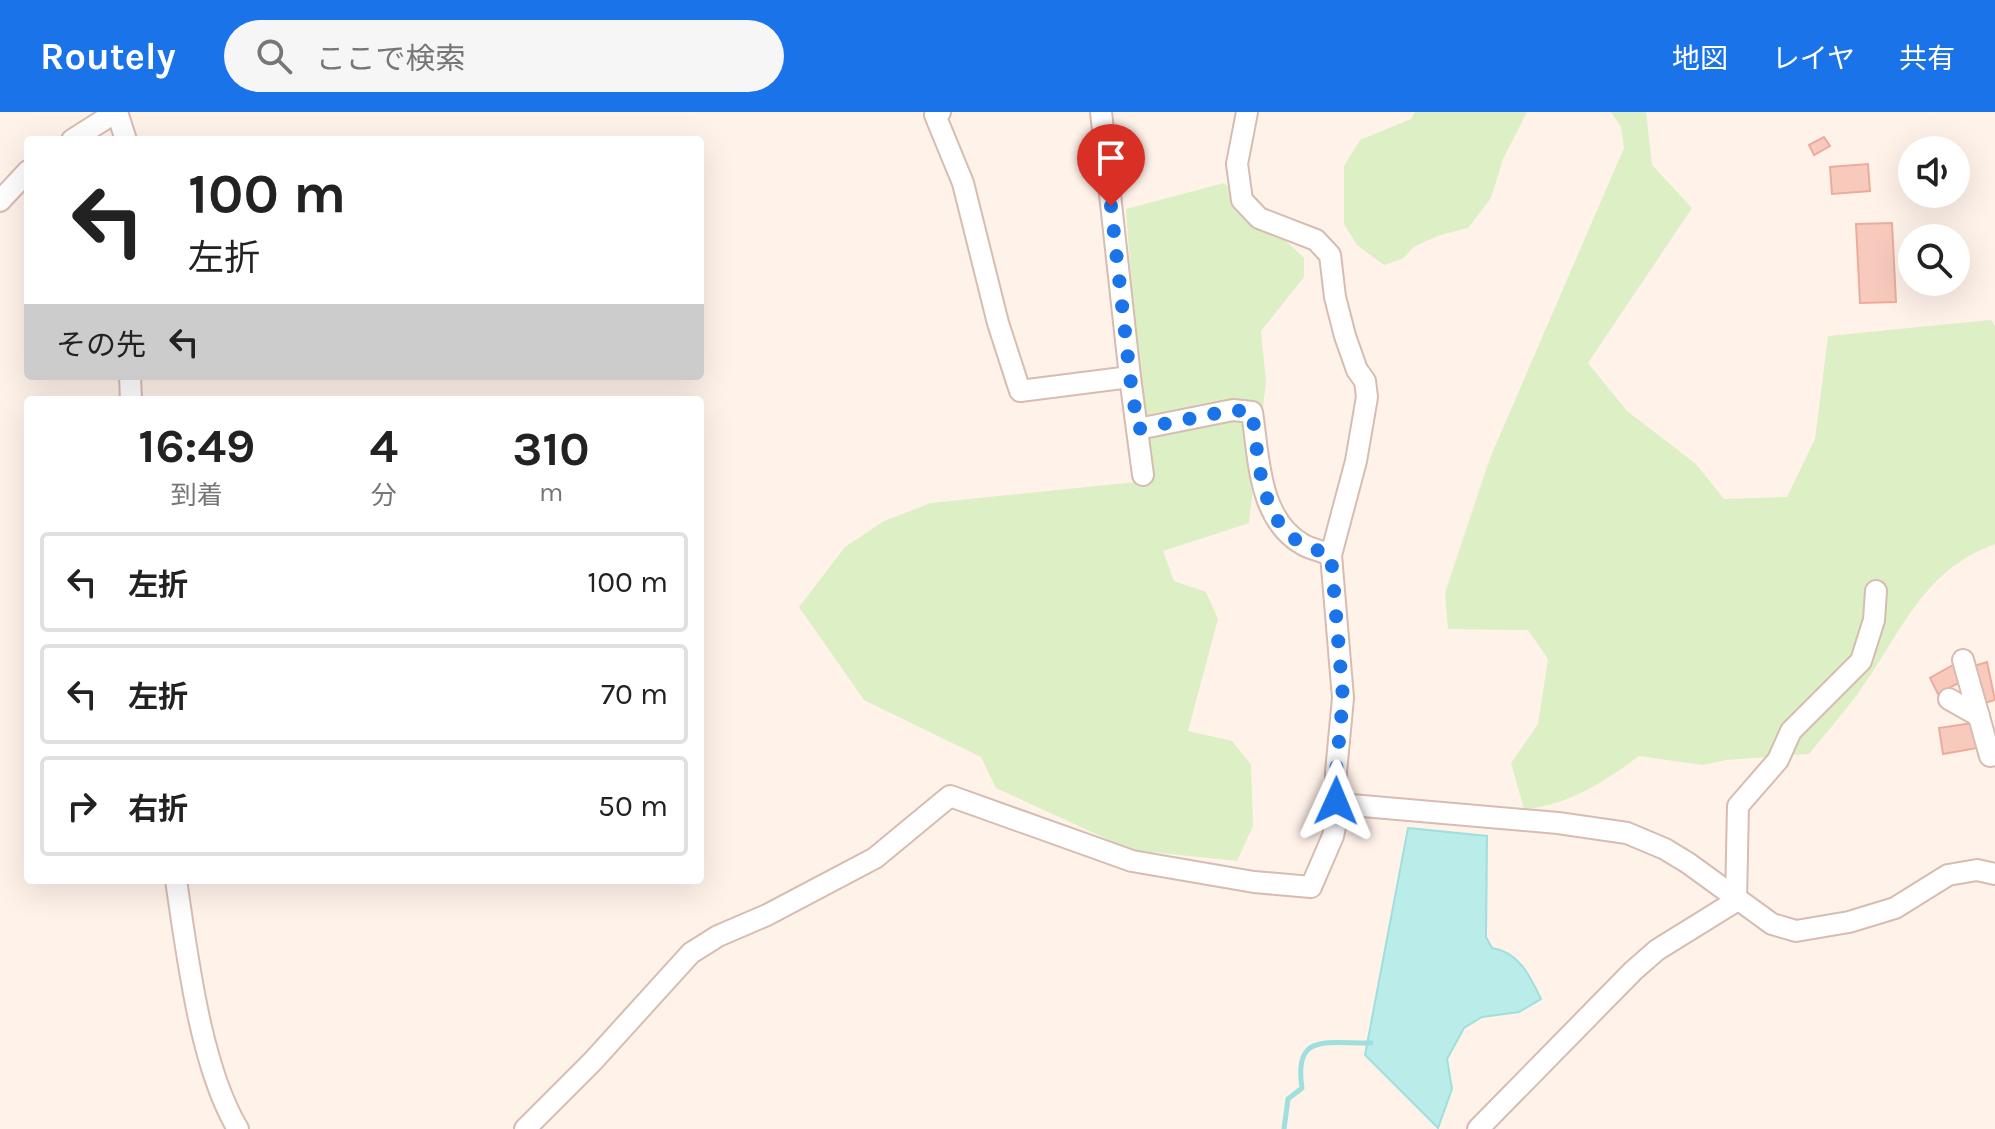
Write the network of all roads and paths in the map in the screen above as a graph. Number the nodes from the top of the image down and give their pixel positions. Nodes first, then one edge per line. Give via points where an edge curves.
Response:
1 (116, 112) edge
2 (940, 112) edge
3 (1101, 112) edge
4 (1247, 112) edge
5 (78, 136) edge
6 (125, 136) edge
7 (24, 175) edge
8 (0, 201) edge
9 (1130, 377) junction
10 (1138, 429) junction
11 (1143, 475) dead end
12 (1331, 555) junction
13 (1876, 591) dead end
14 (1963, 660) dead end
15 (1949, 699) dead end
16 (1979, 716) junction
17 (1995, 755) edge
18 (1340, 804) junction
19 (1995, 874) edge
20 (177, 884) edge
21 (1736, 901) junction
22 (236, 1128) edge
23 (525, 1129) edge
24 (1478, 1129) edge

1 - 5 street
1 - 6 street
2 - 9 street via 935,115 963,183 1020,391
3 - 9 street
4 - 12 street via 1237,164 1242,200 1259,218 1316,240 1330,255 1345,336 1365,381 1356,461
7 - 8 street
9 - 10 street
10 - 11 street
10 - 12 street via 1233,410 1252,412 1272,514 1302,544
12 - 18 street via 1343,698 1336,772
13 - 21 street via 1874,620 1861,661 1791,731 1778,760 1738,806
14 - 16 street
15 - 16 street
16 - 17 street via 1990,756
18 - 21 street via 1627,833 1688,863
18 - 23 street via 1311,887 1132,861 950,796 875,858 691,953
19 - 21 street via 1977,870 1948,875 1895,908 1796,931 1772,924
20 - 22 street via 189,969 210,1056
21 - 24 street via 1633,971

